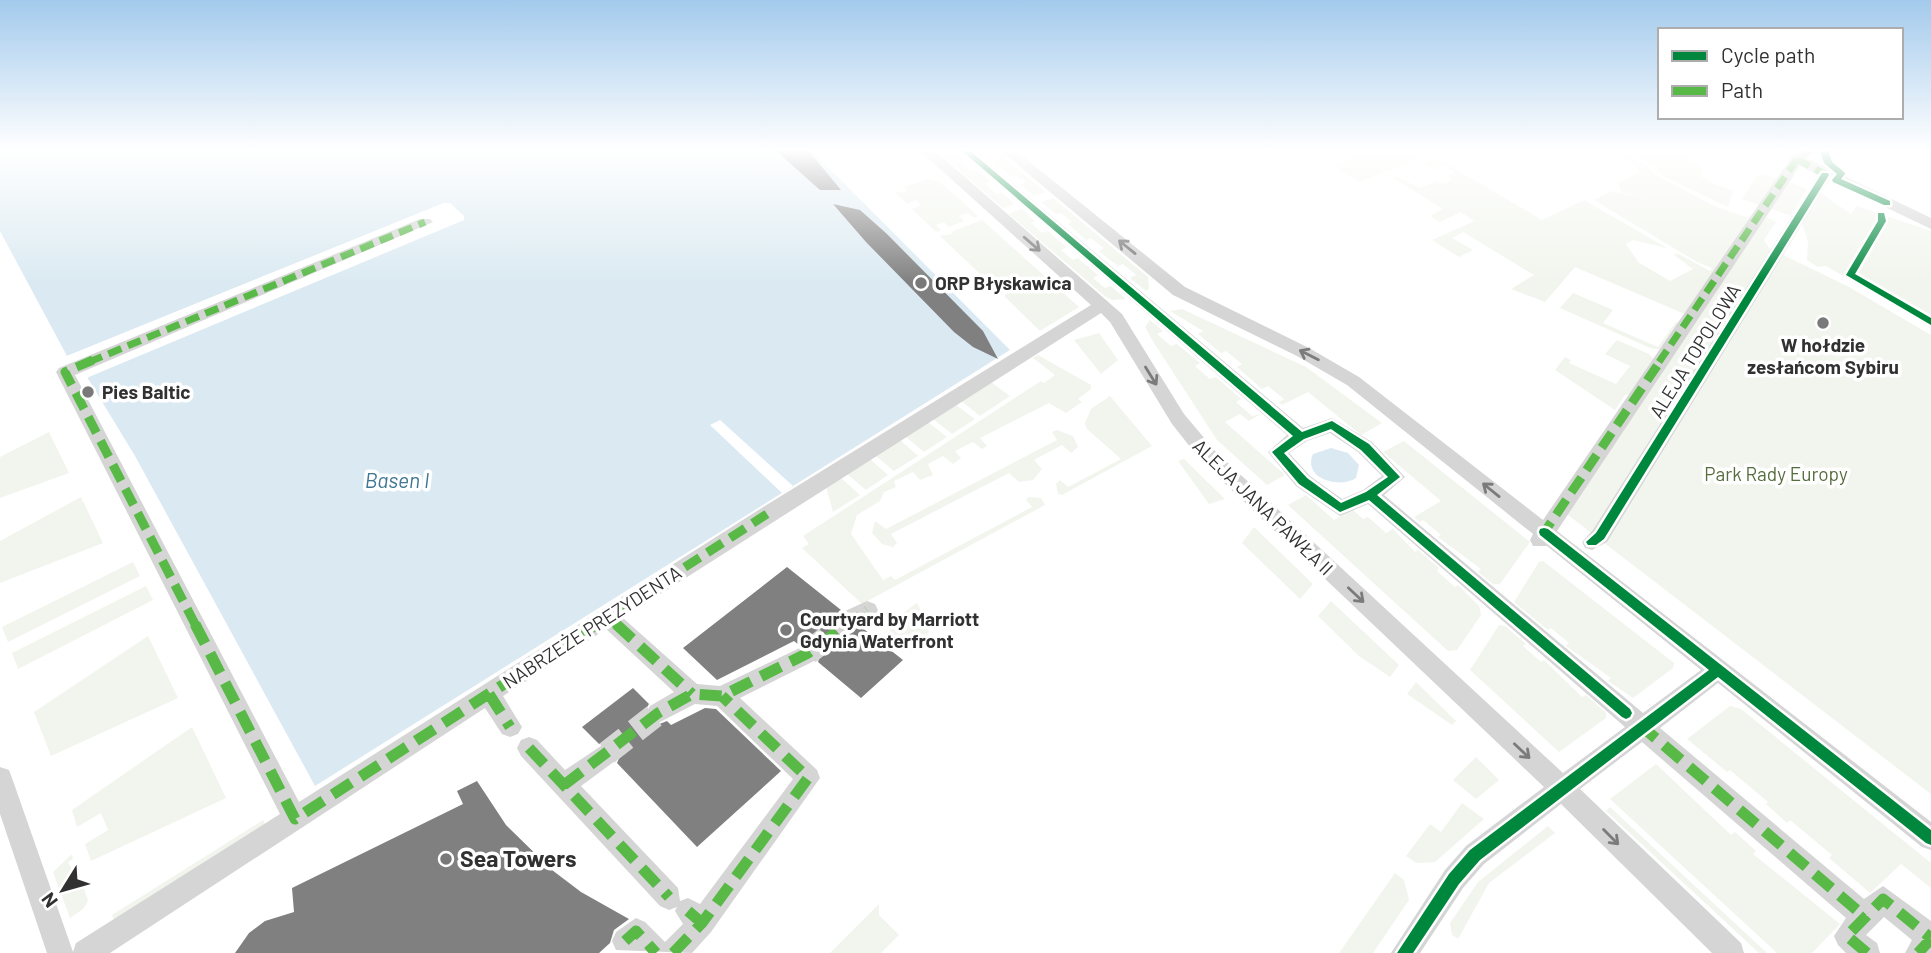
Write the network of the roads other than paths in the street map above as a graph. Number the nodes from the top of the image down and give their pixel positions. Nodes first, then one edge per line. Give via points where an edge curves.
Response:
1 (976, 194) edge
2 (1017, 194) edge
3 (1061, 194) edge
4 (1775, 194) edge
5 (1813, 194) edge
6 (1869, 194) edge
7 (425, 222) dead end
8 (1931, 224) edge
9 (1102, 305) junction
10 (1300, 436) junction
11 (1370, 495) junction
12 (1546, 530) junction
13 (1591, 542) dead end
14 (608, 617) junction
15 (808, 653) tunnel mouth
16 (1719, 669) junction
17 (489, 694) junction
18 (692, 694) junction
19 (722, 696) junction
20 (658, 713) tunnel mouth
21 (510, 727) dead end
22 (1643, 727) junction
23 (529, 748) dead end
24 (607, 753) tunnel mouth
25 (0, 778) edge
26 (564, 785) junction
27 (1563, 789) junction
28 (295, 819) junction
29 (1931, 838) edge
30 (686, 911) junction
31 (1865, 917) junction
32 (1931, 939) edge
33 (625, 941) dead end
34 (60, 953) edge
35 (86, 953) edge
36 (656, 953) edge
37 (673, 953) edge
38 (1404, 953) edge
39 (1731, 953) edge
40 (1867, 953) edge
41 (1918, 953) edge

1 -> 9 street, ALEJA JANA PAWŁA II
2 - 10 street
12 -> 3 street via 1353,381 1179,291
4 - 12 street, ALEJA TOPOLOWA
5 - 13 street, ALEJA TOPOLOWA via 1607,524
6 - 8 street
7 - 28 street via 65,372
9 - 14 street, NABRZEŻE PREZYDENTA
9 -> 27 street, ALEJA JANA PAWŁA II via 1116,318 1178,419 1209,457
10 - 11 street via 1277,452 1303,481 1340,508
10 - 11 street via 1332,425 1365,447 1395,477
11 - 22 street
12 - 16 street
14 - 17 street, NABRZEŻE PREZYDENTA
14 - 18 street
15 - 19 street
16 - 22 street
16 - 29 street
17 - 21 street
17 - 28 street, NABRZEŻE PREZYDENTA
18 - 19 street
18 - 20 street
19 - 30 street via 808,778
22 - 27 street
22 - 31 street
23 - 26 street
24 - 26 street
25 - 34 street
26 - 30 street
27 - 38 street via 1475,855
27 -> 39 street, ALEJA JANA PAWŁA II
28 - 35 street, NABRZEŻE PREZYDENTA
30 - 37 street
31 - 32 street via 1884,899
31 - 40 street via 1847,936
32 - 41 street
33 - 36 street via 636,931

